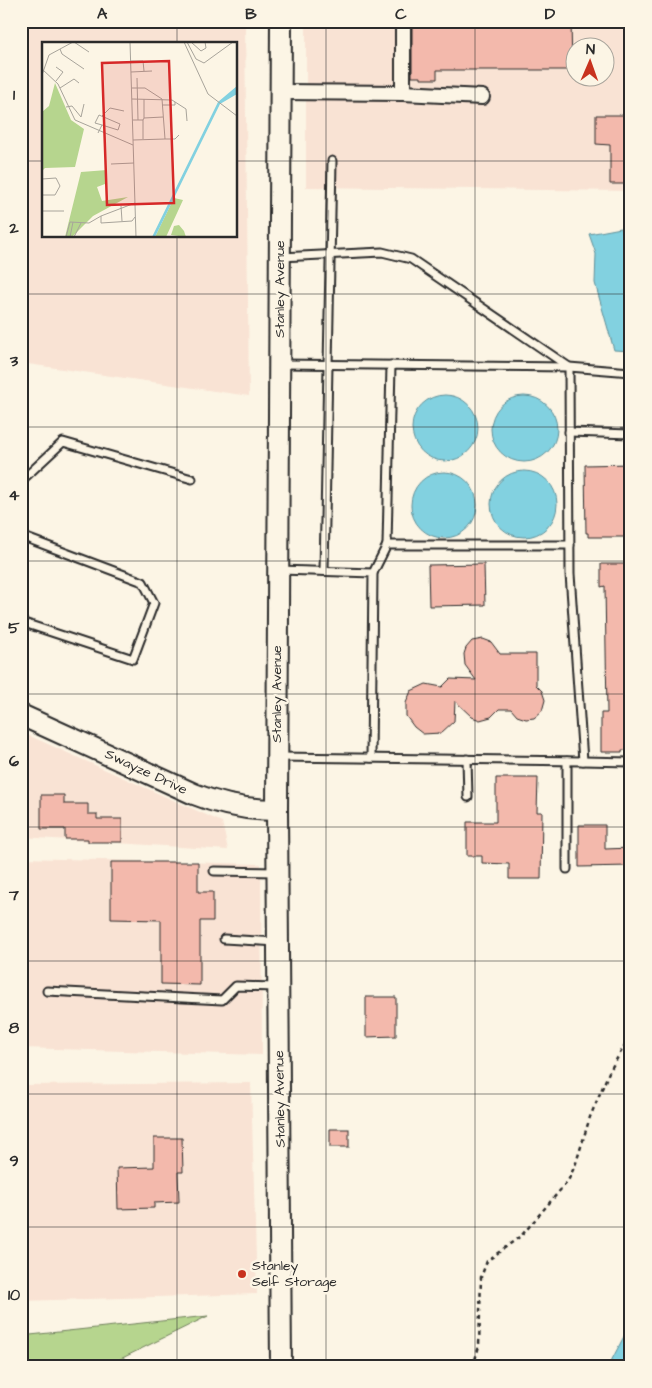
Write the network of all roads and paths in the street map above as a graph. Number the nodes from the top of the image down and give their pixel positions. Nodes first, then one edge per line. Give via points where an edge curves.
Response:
1 (281, 21) edge
2 (403, 21) edge
3 (281, 92) junction
4 (403, 93) junction
5 (482, 97) dead end
6 (332, 161) dead end
7 (330, 254) junction
8 (281, 256) junction
9 (280, 364) junction
10 (328, 365) junction
11 (391, 365) junction
12 (569, 368) junction
13 (631, 372) edge
14 (569, 432) junction
15 (631, 434) edge
16 (192, 479) dead end
17 (21, 481) edge
18 (21, 536) edge
19 (387, 545) junction
20 (570, 545) junction
21 (278, 570) junction
22 (324, 571) junction
23 (373, 573) junction
24 (21, 622) edge
25 (21, 715) edge
26 (277, 757) junction
27 (370, 758) junction
28 (467, 759) junction
29 (566, 760) junction
30 (583, 761) junction
31 (631, 762) edge
32 (468, 797) dead end
33 (276, 810) junction
34 (567, 869) dead end
35 (214, 871) dead end
36 (277, 872) junction
37 (224, 939) dead end
38 (278, 942) junction
39 (278, 987) junction
40 (47, 991) dead end
41 (631, 1035) edge
42 (282, 1367) edge
43 (473, 1367) edge

1 - 3 main road, Stanley Avenue
2 - 4 street
3 - 4 street
3 - 8 main road, Stanley Avenue
4 - 5 street
6 - 7 lane
7 - 8 lane
7 - 10 lane
7 - 12 lane via 382,252 411,259
8 - 9 main road, Stanley Avenue
9 - 10 lane
9 - 21 main road, Stanley Avenue
10 - 11 lane
10 - 22 lane
11 - 12 lane
11 - 19 lane
12 - 13 lane
12 - 14 lane
14 - 15 lane
14 - 20 lane
16 - 17 lane via 63,442
18 - 24 lane via 143,582 154,603 133,659
19 - 20 lane
19 - 23 lane
20 - 30 lane
21 - 22 lane
21 - 26 main road, Stanley Avenue
22 - 23 lane
23 - 27 lane
25 - 33 main road, Swayze Drive via 216,803
26 - 27 lane
26 - 33 main road, Stanley Avenue
27 - 28 lane
28 - 29 lane
28 - 32 lane
29 - 30 lane
29 - 34 lane
30 - 31 lane
33 - 36 main road, Stanley Avenue
35 - 36 lane
36 - 38 main road, Stanley Avenue
37 - 38 lane
38 - 39 main road, Stanley Avenue
39 - 40 lane via 236,986 222,1000
39 - 42 main road, Stanley Avenue
41 - 43 path via 609,1072 568,1181 522,1235 487,1261 482,1277 479,1346

